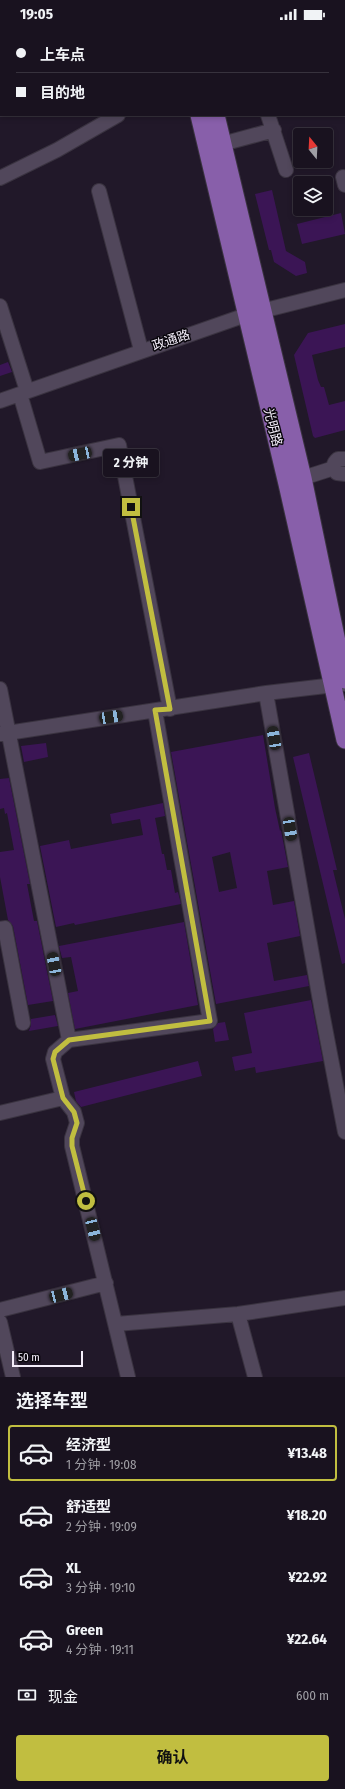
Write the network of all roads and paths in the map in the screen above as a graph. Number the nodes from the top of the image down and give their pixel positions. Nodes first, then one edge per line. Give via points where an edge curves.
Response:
1 (116, 116) edge
2 (199, 116) edge
3 (216, 116) edge
4 (268, 116) edge
5 (274, 130) junction
6 (222, 144) junction
7 (286, 170) dead end
8 (0, 178) edge
9 (99, 191) dead end
10 (345, 290) edge
11 (0, 306) edge
12 (262, 310) junction
13 (246, 315) junction
14 (141, 350) junction
15 (24, 393) junction
16 (0, 401) edge
17 (345, 459) edge
18 (340, 471) edge
19 (303, 478) junction
20 (341, 683) edge
21 (0, 689) edge
22 (266, 693) junction
23 (170, 709) junction
24 (155, 710) junction
25 (5, 734) edge
26 (345, 740) edge
27 (0, 929) edge
28 (23, 1023) dead end
29 (69, 1040) junction
30 (63, 1098) junction
31 (0, 1113) edge
32 (345, 1132) edge
33 (106, 1283) junction
34 (345, 1298) edge
35 (0, 1310) edge
36 (238, 1314) junction
37 (0, 1322) edge
38 (116, 1324) junction
39 (13, 1377) edge
40 (128, 1377) edge
41 (256, 1377) edge

1 - 8 street via 57,150
2 - 13 main road, 光明路
3 - 6 main road, 光明路
4 - 5 street
5 - 6 street
5 - 7 street
6 - 12 main road, 光明路
9 - 14 street
10 - 12 street, 政通路
11 - 15 street
12 - 13 street, 政通路
12 - 19 main road, 光明路
13 - 14 street, 政通路
13 - 20 main road, 光明路 via 287,484
14 - 15 street, 政通路
15 - 16 street, 政通路
15 - 23 street via 40,462 119,445
17 - 18 street via 336,461
18 - 19 street
19 - 20 main road, 光明路
20 - 22 street
20 - 26 main road, 光明路
21 - 25 street
22 - 23 street
22 - 32 street
23 - 24 street
24 - 25 street
24 - 29 street via 210,1021
25 - 29 street
27 - 28 street via 5,928
29 - 30 street via 55,1052 53,1059
30 - 31 street
30 - 33 street via 76,1118 72,1146
33 - 35 street
33 - 38 street
34 - 36 street
36 - 38 street
36 - 41 street
37 - 39 street
38 - 40 street

